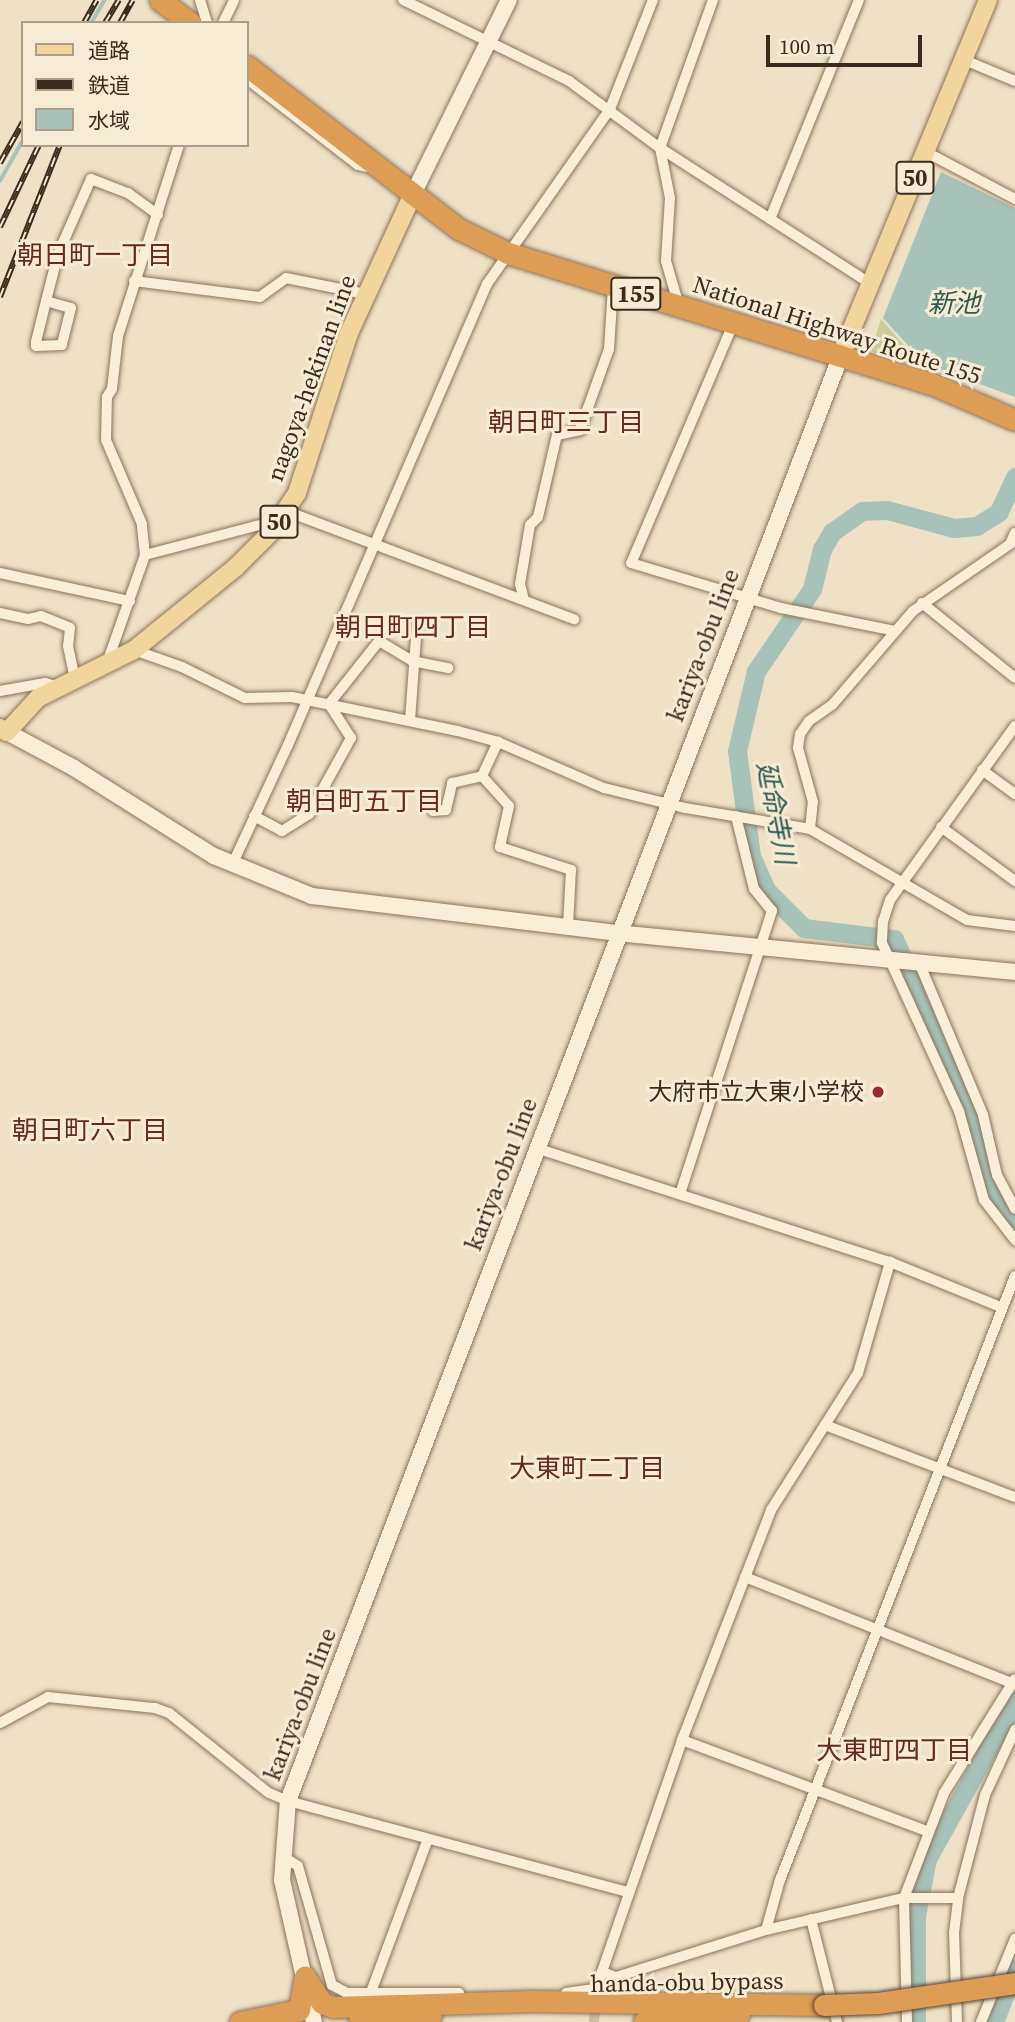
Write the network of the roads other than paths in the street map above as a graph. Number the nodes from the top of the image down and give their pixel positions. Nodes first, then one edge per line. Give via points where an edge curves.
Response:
1 (160, 0) edge
2 (200, 0) edge
3 (234, 0) edge
4 (403, 0) edge
5 (509, 0) edge
6 (653, 0) edge
7 (713, 0) edge
8 (859, 0) edge
9 (988, 0) edge
10 (187, 21) edge
11 (206, 21) edge
12 (224, 21) edge
13 (493, 40) junction
14 (248, 55) edge
15 (962, 59) junction
16 (248, 67) edge
17 (248, 80) edge
18 (1015, 81) edge
19 (610, 109) junction
20 (178, 147) edge
21 (660, 148) junction
22 (926, 152) junction
23 (382, 170) junction
24 (413, 194) junction
25 (1015, 199) edge
26 (158, 215) junction
27 (770, 219) junction
28 (508, 253) junction
29 (134, 281) junction
30 (871, 284) junction
31 (613, 288) junction
32 (365, 294) junction
33 (46, 301) junction
34 (679, 307) junction
35 (734, 322) junction
36 (841, 355) junction
37 (1015, 420) edge
38 (283, 515) junction
39 (1015, 533) edge
40 (372, 546) junction
41 (145, 555) junction
42 (0, 573) edge
43 (745, 597) junction
44 (524, 600) junction
45 (130, 601) junction
46 (922, 603) junction
47 (0, 613) edge
48 (574, 619) dead end
49 (417, 624) dead end
50 (895, 631) junction
51 (134, 650) junction
52 (412, 661) junction
53 (106, 666) junction
54 (448, 668) dead end
55 (1015, 678) edge
56 (68, 684) junction
57 (0, 691) edge
58 (306, 701) junction
59 (329, 704) junction
60 (410, 721) junction
61 (1015, 726) edge
62 (3, 732) edge
63 (498, 742) junction
64 (982, 770) junction
65 (482, 776) junction
66 (1015, 794) edge
67 (667, 804) junction
68 (433, 811) dead end
69 (254, 816) junction
70 (736, 816) junction
71 (941, 827) junction
72 (810, 829) junction
73 (232, 864) junction
74 (1015, 881) edge
75 (900, 885) junction
76 (568, 925) junction
77 (1015, 926) edge
78 (617, 933) junction
79 (761, 944) junction
80 (886, 953) junction
81 (918, 960) junction
82 (1015, 972) edge
83 (968, 1079) junction
84 (950, 1088) junction
85 (536, 1149) junction
86 (680, 1194) junction
87 (1015, 1209) edge
88 (1015, 1240) edge
89 (890, 1262) junction
90 (1015, 1276) edge
91 (1001, 1307) junction
92 (825, 1425) junction
93 (938, 1467) junction
94 (1015, 1497) edge
95 (745, 1577) junction
96 (876, 1630) junction
97 (1014, 1681) edge
98 (0, 1723) edge
99 (1015, 1730) edge
100 (682, 1740) junction
101 (816, 1789) junction
102 (288, 1801) junction
103 (927, 1831) junction
104 (428, 1839) junction
105 (282, 1857) junction
106 (628, 1892) junction
107 (905, 1898) junction
108 (958, 1898) junction
109 (811, 1919) junction
110 (766, 1930) junction
111 (1015, 1939) edge
112 (602, 1972) junction
113 (305, 1978) junction
114 (1015, 1983) edge
115 (371, 1992) junction
116 (831, 2013) edge
117 (249, 2020) edge
118 (314, 2022) edge
119 (359, 2022) edge
120 (644, 2022) edge
121 (908, 2022) edge
122 (957, 2022) edge
123 (981, 2022) edge

1 - 10 highway
2 - 11 street
3 - 12 street
4 - 13 street
5 - 13 main road
6 - 19 street
7 - 21 street
8 - 27 street
9 - 15 main road, 50
13 - 19 street via 569,80
13 - 24 main road
14 - 23 street via 366,145
15 - 18 street
15 - 22 main road, 50
16 - 23 highway, National Highway Route 155 / 155
17 - 23 street via 358,166
19 - 21 street
19 - 28 street
20 - 26 street
21 - 27 street
21 - 34 street via 670,198 666,261
22 - 25 street
22 - 30 main road, 50
23 - 24 highway, National Highway Route 155 / 155
24 - 28 highway, National Highway Route 155 / 155 via 468,234
24 - 32 main road, nagoya-hekinan line / 50
26 - 29 street
26 - 33 street via 128,193 90,179 58,254
27 - 30 street
28 - 31 highway, National Highway Route 155 / 155
28 - 40 street via 487,284
29 - 32 street via 260,298 286,278
29 - 41 street via 114,358 106,440 142,524
30 - 36 main road, 50
31 - 34 highway, National Highway Route 155 / 155
31 - 44 street via 610,349 580,430 557,435 538,517 530,525 520,584
32 - 38 main road, nagoya-hekinan line / 50 via 313,455
33 - 33 street via 36,346 62,345 71,308
34 - 35 highway, National Highway Route 155 / 155
35 - 36 highway, National Highway Route 155 / 155
35 - 43 street via 631,564
36 - 37 highway, National Highway Route 155 / 155 via 932,384
36 - 43 main road, kariya-obu line
38 - 40 street
38 - 41 street
38 - 51 main road, nagoya-hekinan line / 50 via 236,567
39 - 46 street via 1010,544
40 - 44 street
40 - 58 street
41 - 45 street
42 - 45 street
43 - 50 street
43 - 67 main road, kariya-obu line
44 - 48 street
45 - 53 street
46 - 50 street
46 - 55 street
47 - 56 street via 28,619 41,616 71,628
49 - 52 street
50 - 72 street via 832,705 809,721 800,734 798,748 813,802
51 - 53 main road, nagoya-hekinan line / 50
51 - 58 street via 245,698
52 - 54 street
52 - 59 street via 379,641
52 - 60 street
53 - 56 main road, nagoya-hekinan line / 50
56 - 57 street
56 - 62 main road, nagoya-hekinan line / 50 via 38,698
58 - 59 street
58 - 69 street
59 - 60 street
59 - 69 street via 351,738 309,814 282,831
60 - 63 street
61 - 64 street
62 - 73 main road via 74,768
63 - 65 street
63 - 67 street via 604,788
64 - 66 street
64 - 71 street
65 - 68 street via 452,783 446,810
65 - 76 street via 509,806 500,847 570,870
67 - 70 street
67 - 78 main road, kariya-obu line
69 - 73 street
70 - 72 street
70 - 79 street via 754,889 772,911
71 - 74 street
71 - 75 street
72 - 75 street
73 - 76 main road via 312,896
75 - 77 street via 967,920
75 - 80 street via 883,921
76 - 78 main road
78 - 79 main road
78 - 85 main road, kariya-obu line
79 - 80 main road
79 - 86 street
80 - 81 main road
80 - 84 street
81 - 82 main road
81 - 83 street
83 - 84 street
83 - 87 street via 983,1115 997,1175
84 - 88 street via 984,1200
85 - 86 street
85 - 102 main road, kariya-obu line
86 - 89 street
89 - 91 street
89 - 92 street via 858,1373
90 - 91 street
91 - 93 street
92 - 93 street
92 - 95 street via 771,1510
93 - 94 street
93 - 96 street
95 - 96 street
95 - 100 street
96 - 97 street
96 - 101 street
97 - 103 street via 964,1756
98 - 102 street via 47,1697 155,1708 169,1713 269,1793
99 - 108 street via 985,1795
100 - 101 street
100 - 106 street
101 - 103 street
101 - 110 street
102 - 104 street
102 - 105 main road, kariya-obu line
103 - 107 street
104 - 106 street
104 - 115 street
105 - 113 main road, kariya-obu line via 286,1912
105 - 115 street via 298,1866 332,1985 347,1993
106 - 112 street
107 - 108 street
107 - 109 street
107 - 121 street
108 - 122 street via 954,1933
109 - 110 street
109 - 116 street
110 - 112 street via 615,1977
111 - 123 street
112 - 115 street via 596,1991 546,1995
113 - 116 highway via 322,2003 333,2007 545,2000
113 - 117 highway via 299,2010
113 - 118 main road, kariya-obu line
114 - 116 highway, handa-obu bypass, bridge
116 - 119 highway, handa-obu bypass
116 - 120 highway

